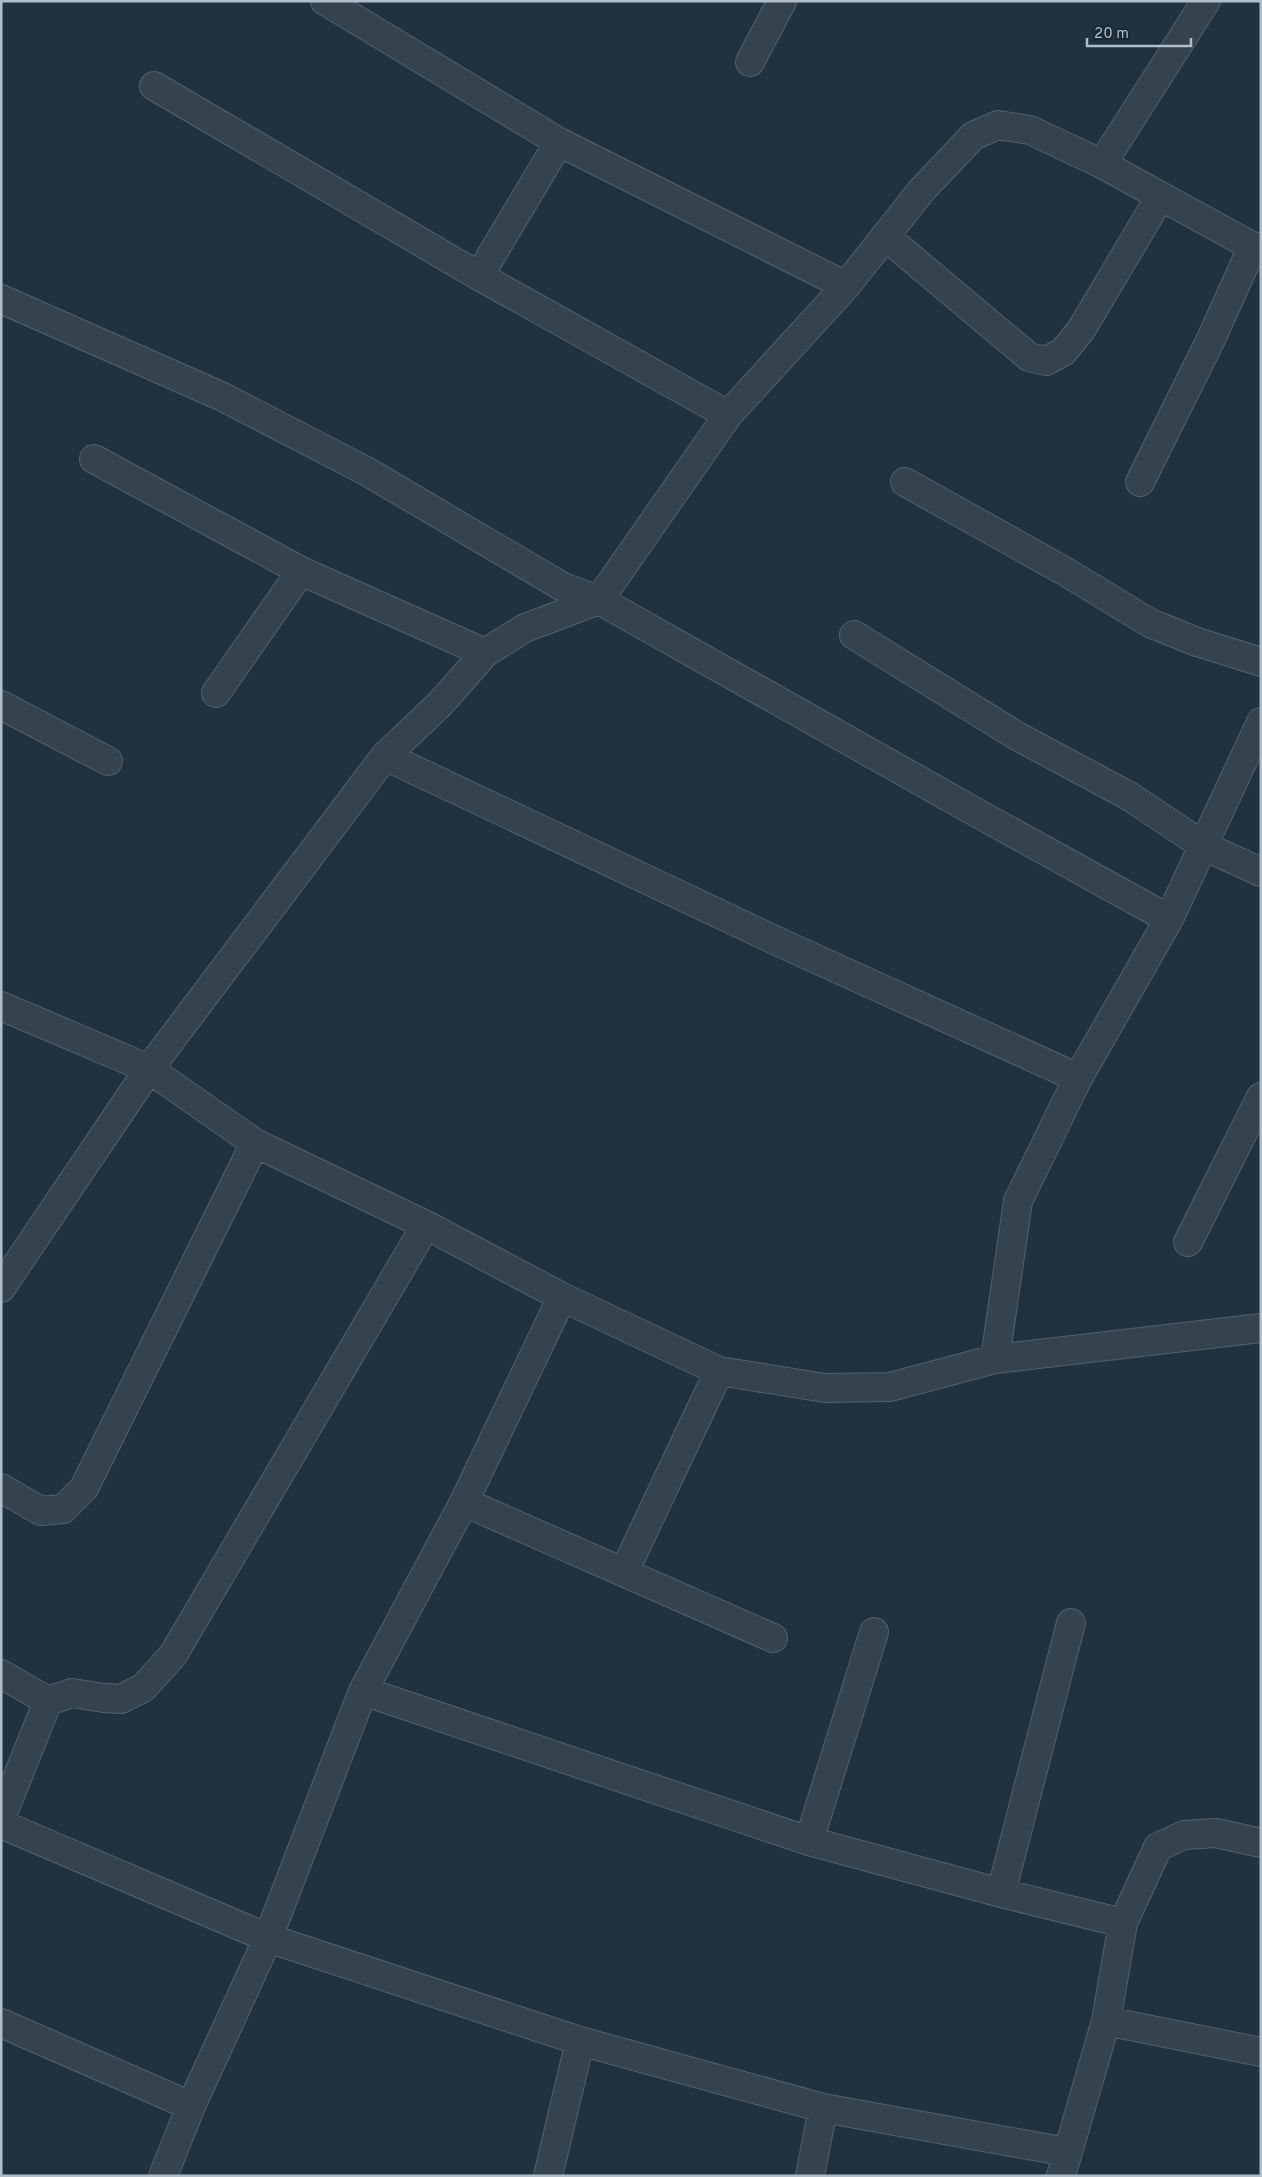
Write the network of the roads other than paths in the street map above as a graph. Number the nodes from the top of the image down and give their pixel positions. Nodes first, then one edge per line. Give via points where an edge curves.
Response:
1 (325, 1) edge
2 (782, 1) edge
3 (1206, 1) edge
4 (750, 62) dead end
5 (154, 86) dead end
6 (559, 142) junction
7 (1102, 164) junction
8 (1160, 196) junction
9 (885, 236) junction
10 (1257, 249) edge
11 (479, 276) junction
12 (846, 286) junction
13 (1, 299) edge
14 (728, 415) junction
15 (94, 459) dead end
16 (905, 482) dead end
17 (1140, 482) dead end
18 (301, 571) junction
19 (599, 600) junction
20 (854, 635) dead end
21 (485, 653) junction
22 (1261, 662) edge
23 (216, 693) dead end
24 (1, 705) edge
25 (1261, 722) edge
26 (385, 756) junction
27 (108, 761) dead end
28 (1204, 846) junction
29 (1261, 872) edge
30 (1169, 919) junction
31 (1, 1006) edge
32 (149, 1069) junction
33 (1078, 1078) junction
34 (1261, 1097) edge
35 (255, 1143) junction
36 (426, 1225) junction
37 (1188, 1242) dead end
38 (1, 1288) edge
39 (562, 1297) junction
40 (1261, 1328) edge
41 (995, 1359) junction
42 (719, 1371) junction
43 (1, 1488) edge
44 (464, 1502) junction
45 (624, 1572) junction
46 (1071, 1623) dead end
47 (874, 1632) dead end
48 (773, 1638) dead end
49 (1, 1674) edge
50 (363, 1691) junction
51 (48, 1701) junction
52 (1, 1818) edge
53 (1, 1824) edge
54 (809, 1841) junction
55 (1261, 1843) edge
56 (1001, 1893) junction
57 (1123, 1924) junction
58 (268, 1938) junction
59 (1106, 2021) junction
60 (1, 2023) edge
61 (580, 2042) junction
62 (1261, 2052) edge
63 (191, 2106) junction
64 (823, 2108) junction
65 (1064, 2164) edge
66 (163, 2176) edge
67 (548, 2176) edge
68 (810, 2176) edge

1 - 6 street
2 - 4 street
3 - 7 street
5 - 11 street
6 - 11 street
6 - 12 street
7 - 8 street
7 - 9 street via 1030,130 998,125 973,136 920,190
8 - 9 street via 1081,330 1063,352 1046,361 1029,357
8 - 10 street
9 - 12 street
10 - 17 street
11 - 14 street
12 - 14 street
13 - 19 street via 231,402 366,471 563,587
14 - 19 street
15 - 18 street
16 - 22 street via 1150,623
18 - 21 street
18 - 23 street
19 - 21 street via 525,628
19 - 30 street
20 - 28 street via 1017,736 1129,796
21 - 26 street via 439,705
24 - 27 street
25 - 28 street
26 - 32 street
26 - 33 street via 781,944
28 - 29 street
28 - 30 street
30 - 33 street
31 - 32 street
32 - 35 street
32 - 38 street
33 - 41 street via 1018,1201
34 - 37 street
35 - 36 street
35 - 43 street via 84,1488 63,1509 41,1511
36 - 39 street
36 - 51 street via 173,1655 143,1688 122,1699 72,1693
39 - 42 street
39 - 44 street
40 - 41 street
41 - 42 street via 890,1387 825,1388
42 - 45 street
44 - 45 street
44 - 50 street
45 - 48 street
46 - 56 street
47 - 54 street
49 - 51 street
50 - 54 street
50 - 58 street
51 - 52 street
53 - 58 street
54 - 56 street
55 - 57 street via 1216,1833 1184,1835 1158,1847
56 - 57 street
57 - 59 street
58 - 61 street
58 - 63 street
59 - 62 street
59 - 65 street
60 - 63 street
61 - 64 street
61 - 67 street
63 - 66 street
64 - 65 street
64 - 68 street

